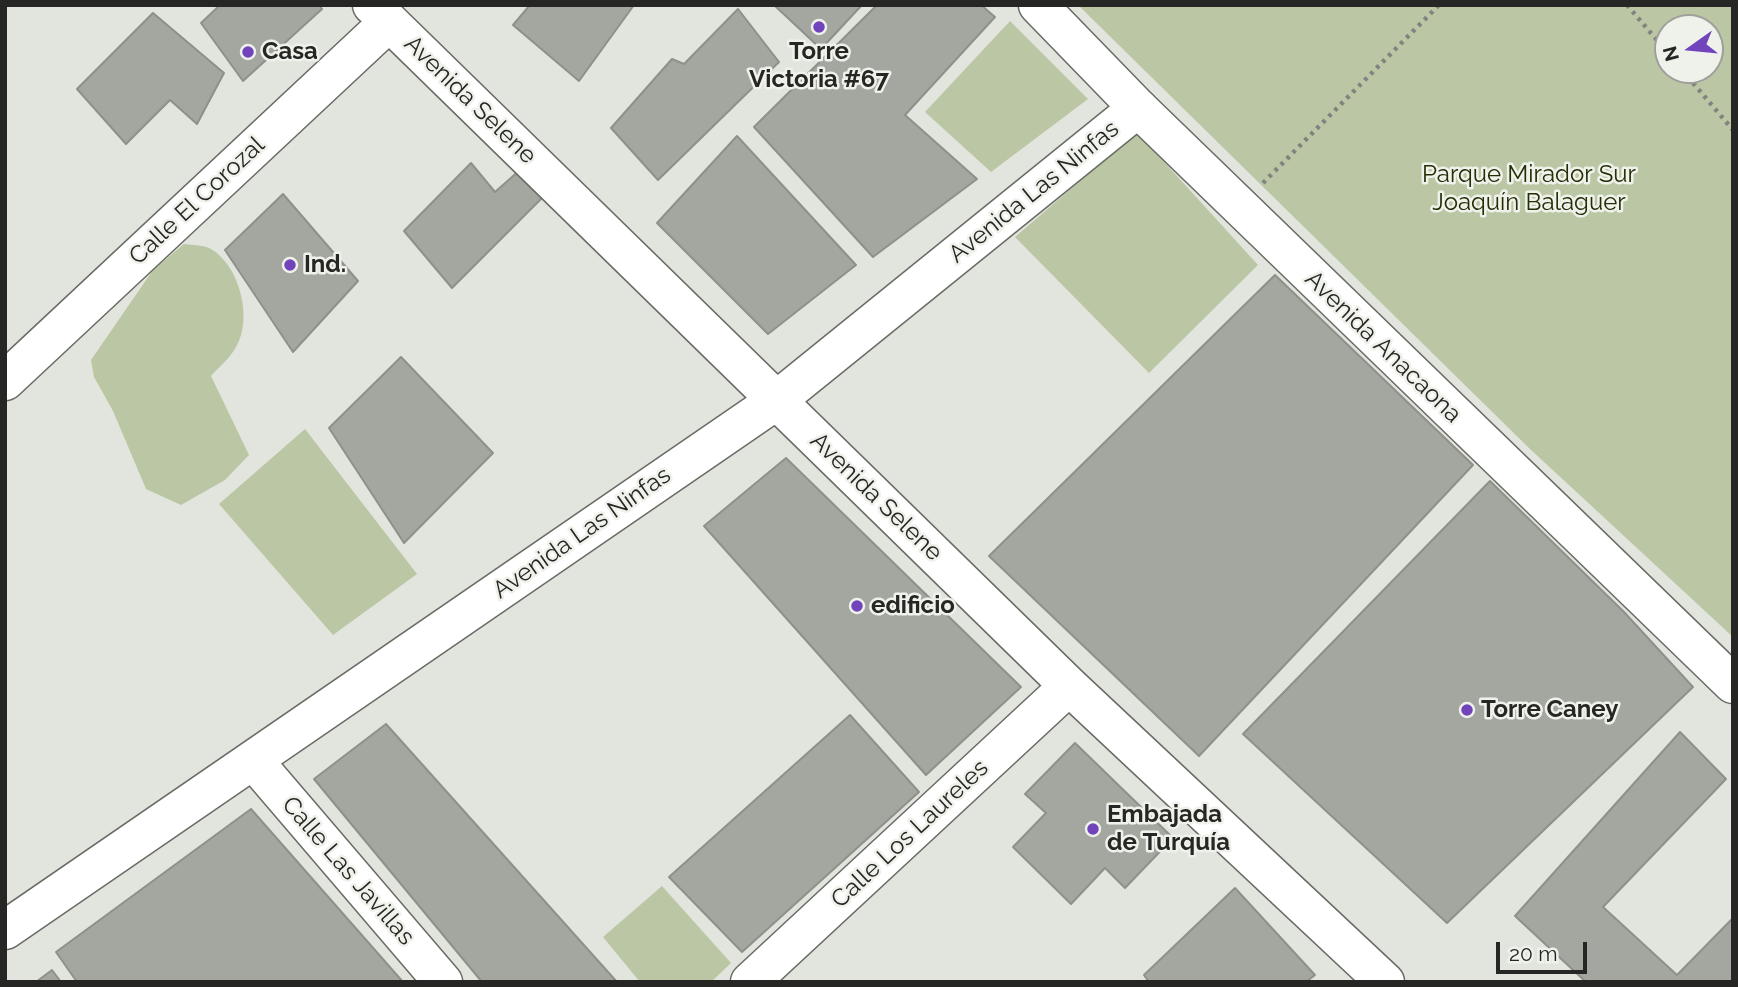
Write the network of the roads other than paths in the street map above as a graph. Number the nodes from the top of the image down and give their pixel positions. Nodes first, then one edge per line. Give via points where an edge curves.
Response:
1 (1038, 5) edge
2 (381, 13) edge
3 (1138, 108) junction
4 (5, 380) edge
5 (777, 400) junction
6 (1733, 684) edge
7 (1069, 685) junction
8 (253, 760) junction
9 (5, 930) edge
10 (443, 982) edge
11 (750, 982) edge
12 (1385, 982) edge

1 - 3 street, Avenida Anacaona
2 - 4 street, Calle El Corozal
2 - 5 street, Avenida Selene
3 - 5 street, Avenida Las Ninfas
3 - 6 street, Avenida Anacaona
5 - 7 street, Avenida Selene
5 - 8 street, Avenida Las Ninfas
7 - 11 street, Calle Los Laureles
7 - 12 street, Avenida Selene
8 - 9 street, Avenida Las Ninfas
8 - 10 street, Calle Las Javillas

